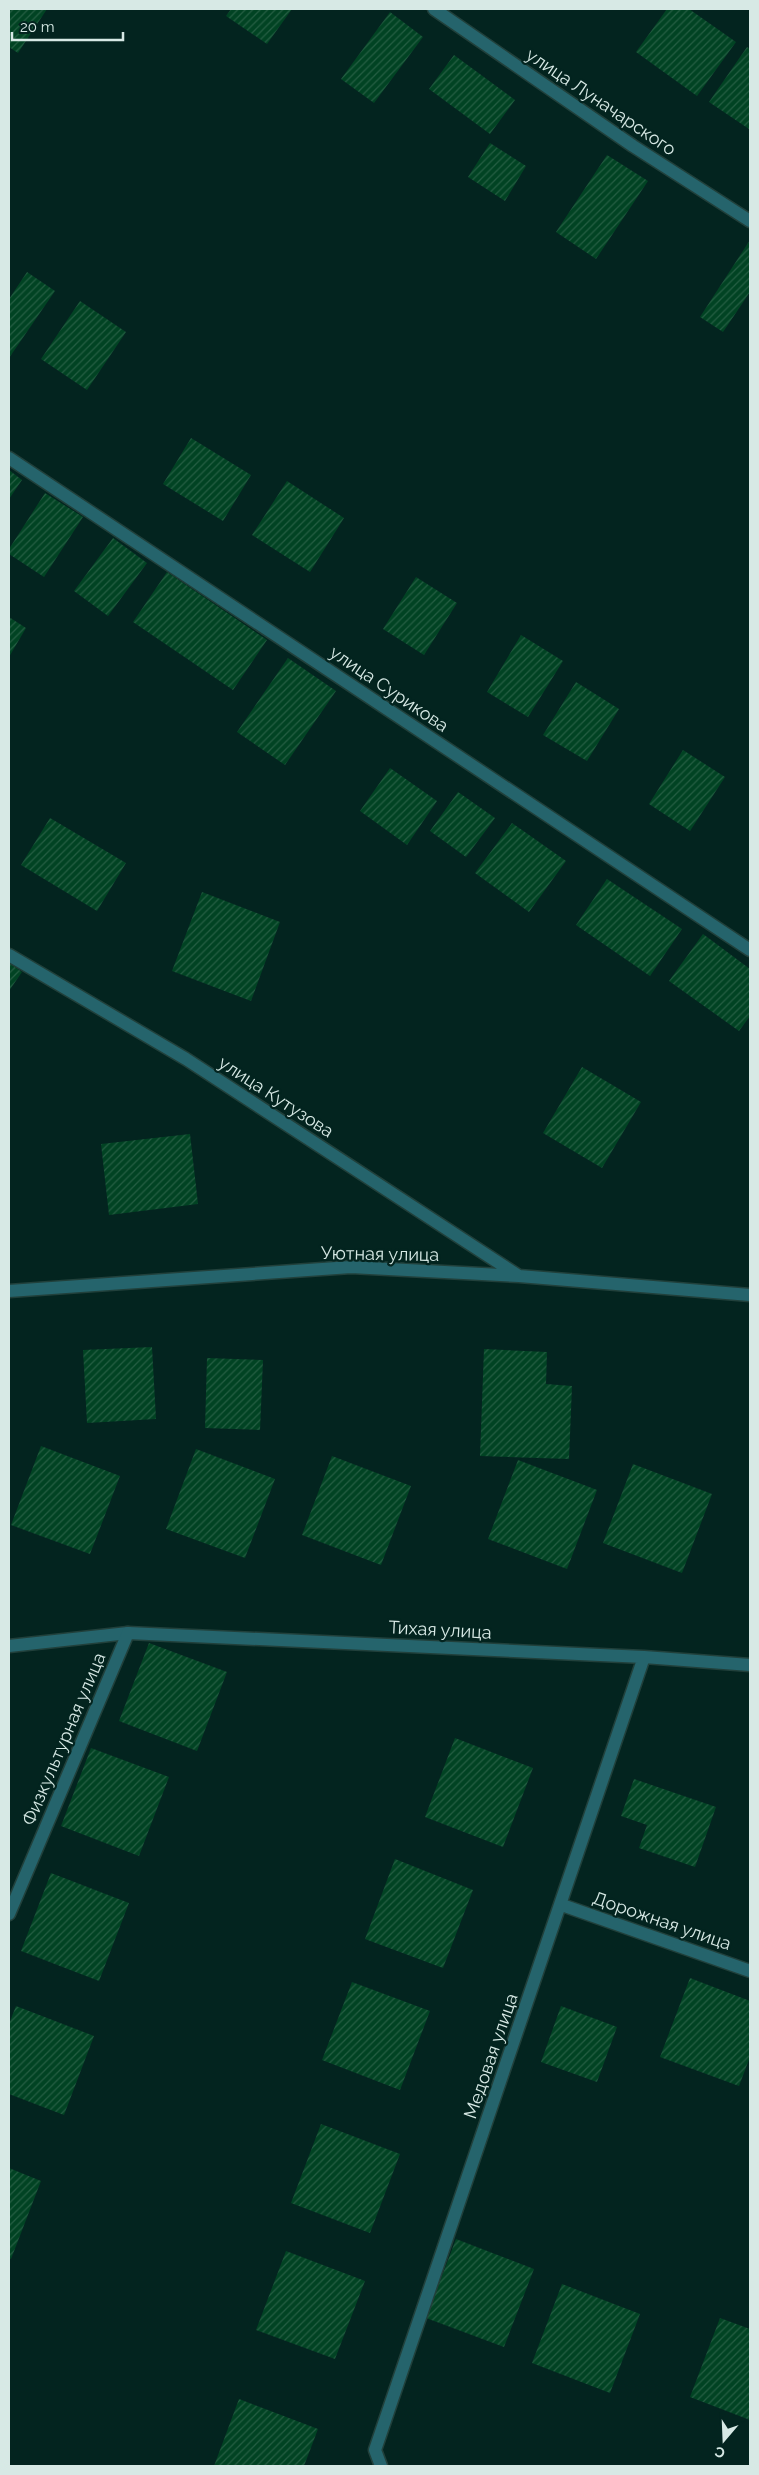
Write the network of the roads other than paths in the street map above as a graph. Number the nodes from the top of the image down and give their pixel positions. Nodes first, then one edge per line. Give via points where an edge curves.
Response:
1 (434, 9) edge
2 (750, 221) edge
3 (9, 458) edge
4 (750, 950) edge
5 (9, 955) edge
6 (519, 1276) junction
7 (9, 1291) edge
8 (750, 1295) edge
9 (128, 1633) junction
10 (9, 1646) edge
11 (644, 1657) junction
12 (750, 1665) edge
13 (562, 1905) junction
14 (9, 1914) edge
15 (750, 1971) edge
16 (381, 2466) edge

1 - 2 street, улица Луначарского via 633,146
3 - 4 street, улица Сурикова
5 - 6 street, улица Кутузова via 186,1059
6 - 7 street, Уютная улица via 351,1268
6 - 8 street, Уютная улица
9 - 10 street, Тихая улица
9 - 11 street, Тихая улица
9 - 14 street, Физкультурная улица
11 - 12 street, Тихая улица
11 - 13 street, Медовая улица
13 - 15 street, Дорожная улица
13 - 16 street, Медовая улица via 375,2450

